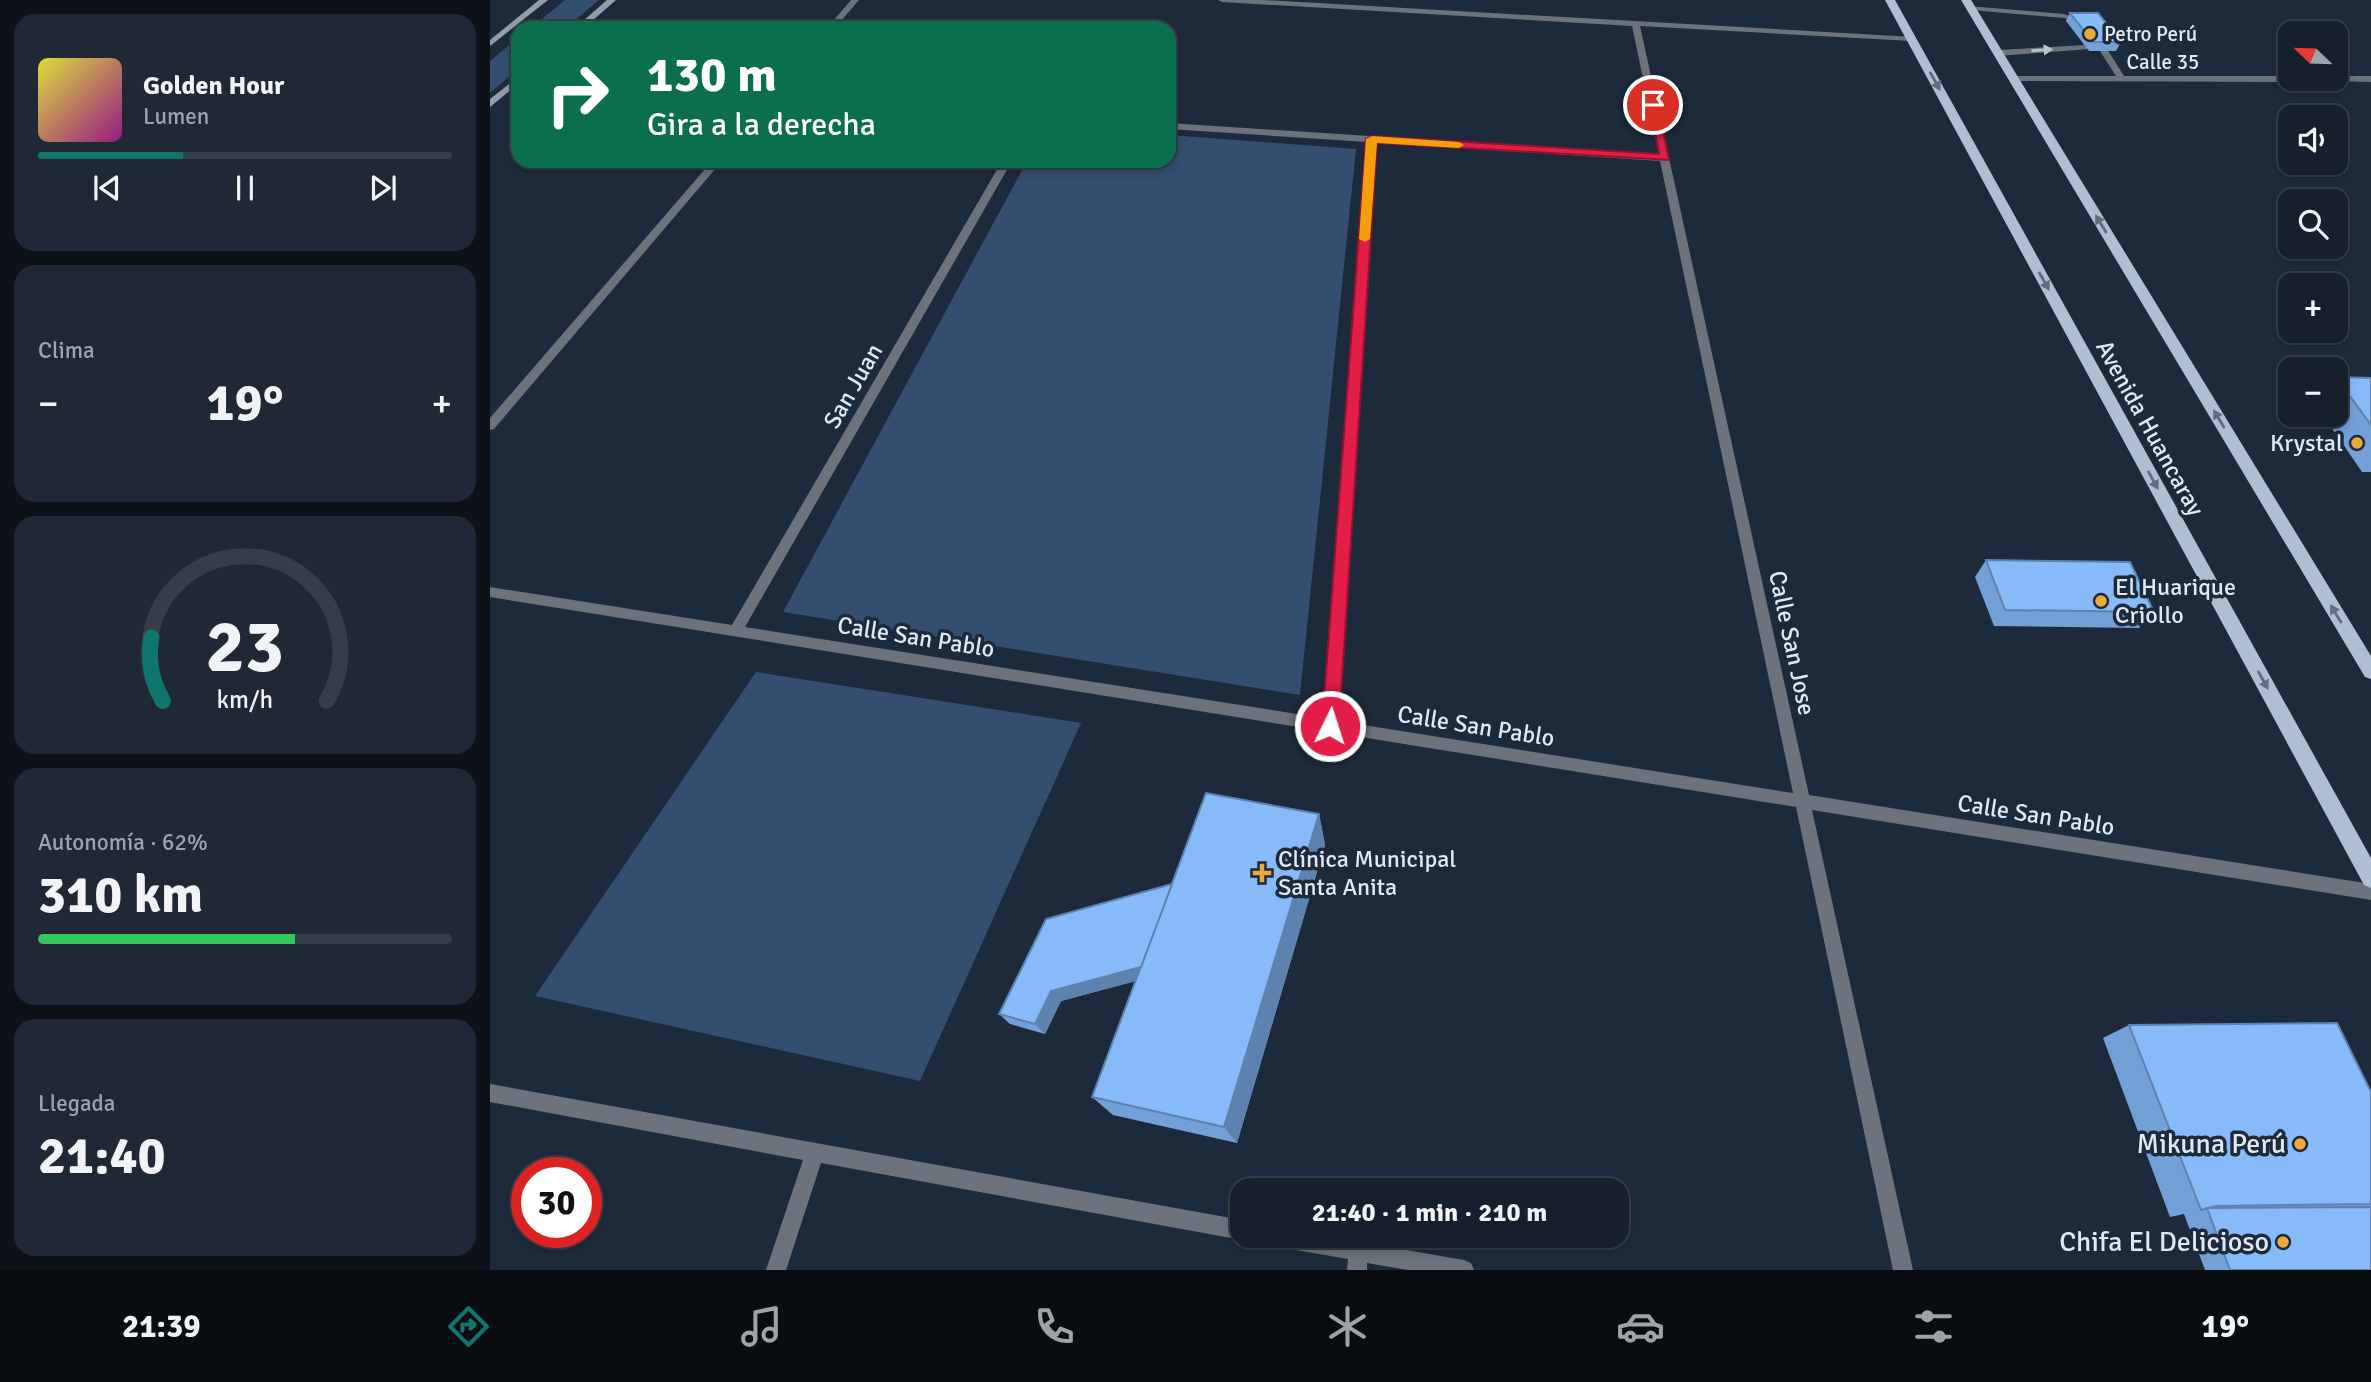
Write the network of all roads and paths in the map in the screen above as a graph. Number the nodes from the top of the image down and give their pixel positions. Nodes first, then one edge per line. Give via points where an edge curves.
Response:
1 (544, 0) edge
2 (612, 0) edge
3 (855, 0) edge
4 (1222, 0) edge
5 (1890, 0) edge
6 (1969, 4) edge
7 (518, 21) edge
8 (587, 21) edge
9 (837, 21) edge
10 (2082, 21) edge
11 (1636, 25) junction
12 (511, 27) edge
13 (1911, 39) junction
14 (490, 44) edge
15 (2086, 47) edge
16 (2104, 51) edge
17 (1998, 53) junction
18 (2014, 79) junction
19 (2122, 79) junction
20 (2278, 79) edge
21 (2348, 79) edge
22 (2371, 79) edge
23 (511, 86) edge
24 (490, 104) edge
25 (1176, 126) edge
26 (1372, 139) junction
27 (1665, 158) junction
28 (712, 168) edge
29 (1003, 168) edge
30 (490, 426) edge
31 (490, 592) edge
32 (736, 631) junction
33 (2371, 672) edge
34 (1330, 726) junction
35 (1803, 801) junction
36 (2371, 877) edge
37 (2371, 892) edge
38 (490, 1093) edge
39 (815, 1152) junction
40 (1230, 1228) edge
41 (1316, 1248) edge
42 (1358, 1260) edge
43 (776, 1270) edge
44 (1464, 1270) edge
45 (1903, 1270) edge

1 - 7 main road
2 - 8 main road
3 - 9 street
4 - 11 street
5 - 13 main road, Avenida Huancaray
6 - 10 street
6 - 17 main road
11 - 13 street
11 - 27 street, Calle San Jose
12 - 14 main road
13 -> 36 main road, Avenida Huancaray
17 -> 15 street
16 - 19 street
17 - 18 main road
18 - 19 street, Calle 35
33 -> 18 main road
19 - 20 street, Calle 35
21 - 22 street
23 - 24 main road
25 - 26 street
26 - 27 street
26 - 34 street
27 - 35 street, Calle San Jose
28 - 30 street
29 - 32 street, San Juan
31 - 32 street, Calle San Pablo
32 - 34 street, Calle San Pablo
34 - 35 street, Calle San Pablo
35 - 37 street, Calle San Pablo
35 - 45 street, Calle San Jose
38 - 39 street
39 - 40 street
39 - 43 street
41 - 42 street
42 - 44 street

